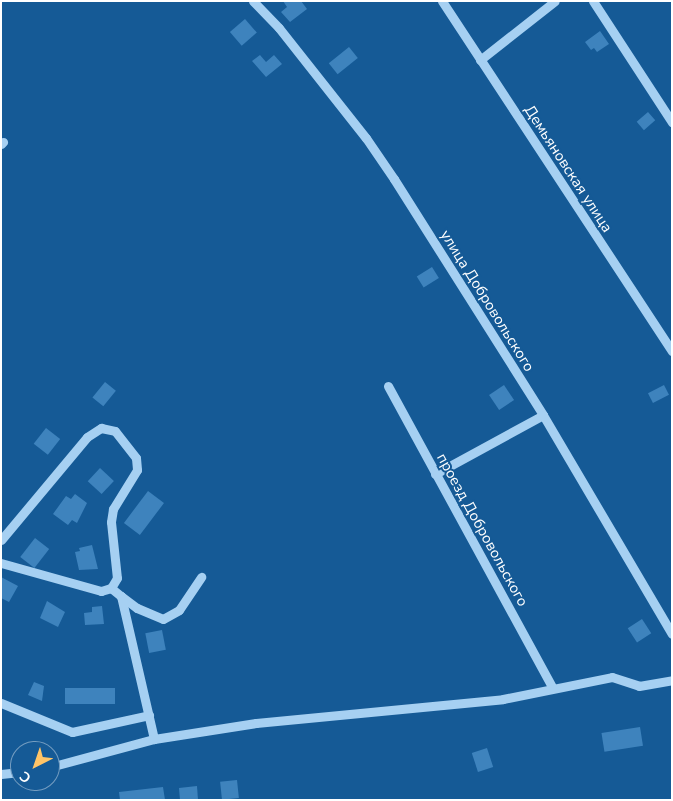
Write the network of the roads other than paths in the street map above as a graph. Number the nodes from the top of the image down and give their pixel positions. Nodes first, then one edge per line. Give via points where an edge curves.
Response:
1 (253, 1) edge
2 (442, 1) edge
3 (555, 1) edge
4 (593, 1) edge
5 (480, 60) junction
6 (672, 122) edge
7 (672, 351) edge
8 (388, 386) dead end
9 (542, 415) junction
10 (435, 474) junction
11 (1, 540) edge
12 (1, 563) edge
13 (201, 577) dead end
14 (111, 588) junction
15 (120, 596) junction
16 (672, 634) edge
17 (672, 680) edge
18 (552, 687) junction
19 (1, 703) edge
20 (149, 715) junction
21 (154, 739) junction
22 (60, 764) edge

1 - 9 street, улица Добровольского via 279,28 366,138
2 - 5 street, Демьяновская улица
3 - 5 street
4 - 6 street
5 - 7 street, Демьяновская улица
8 - 10 street, проезд Добровольского
9 - 10 street
9 - 16 street, улица Добровольского
10 - 18 street, проезд Добровольского
11 - 14 street via 87,437 101,428 115,431 136,458 137,470 113,509 111,522 117,578
12 - 14 street via 101,591
13 - 15 street via 179,610 163,619 137,608
14 - 15 street
15 - 20 street
17 - 18 street via 639,686 612,677
18 - 21 street via 503,699 338,713
19 - 20 street via 72,732
20 - 21 street
21 - 22 street

